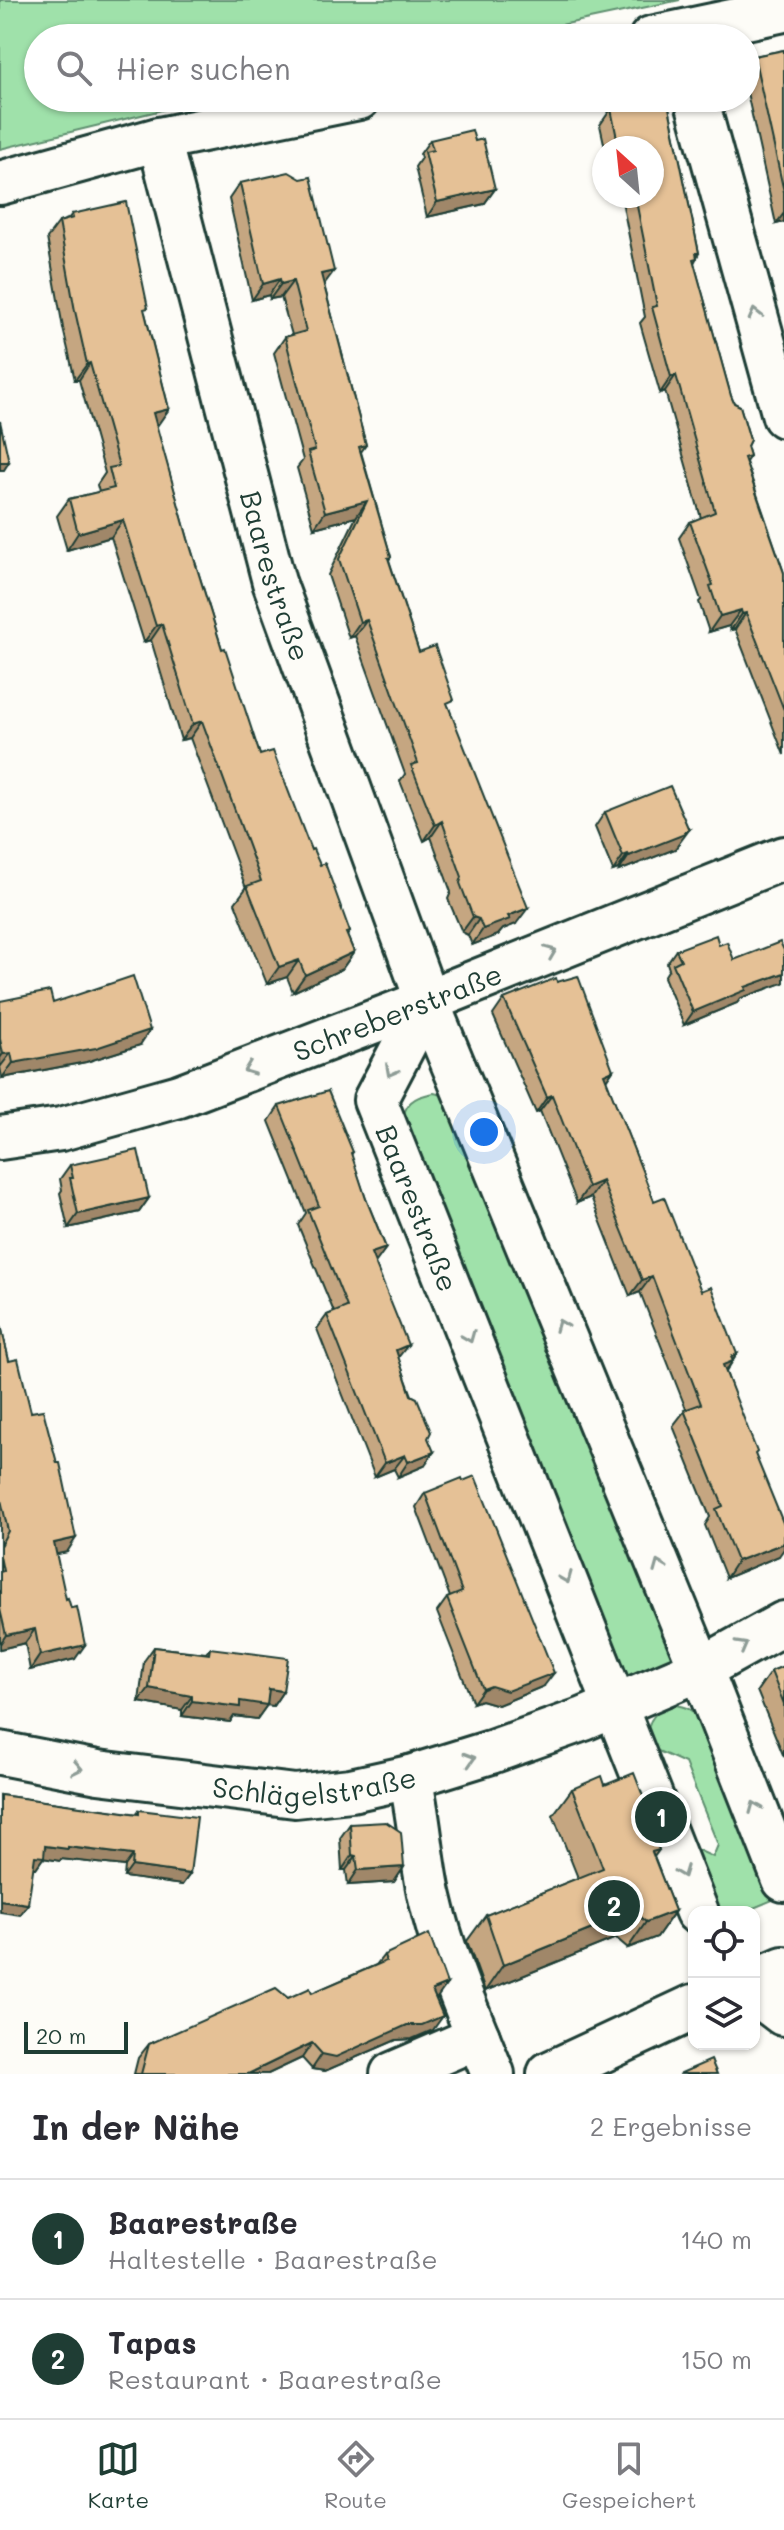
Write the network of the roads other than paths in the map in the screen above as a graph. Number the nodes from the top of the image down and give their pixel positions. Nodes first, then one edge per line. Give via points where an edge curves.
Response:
1 (784, 10) edge
2 (724, 24) edge
3 (291, 112) edge
4 (700, 112) edge
5 (159, 139) junction
6 (0, 183) edge
7 (784, 416) edge
8 (784, 858) edge
9 (427, 1001) junction
10 (0, 1138) edge
11 (784, 1623) edge
12 (701, 1669) junction
13 (617, 1706) junction
14 (0, 1753) edge
15 (410, 1777) junction
16 (784, 1880) edge
17 (695, 1906) edge
18 (784, 1969) edge
19 (760, 1979) edge
20 (760, 1996) edge
21 (688, 2010) edge
22 (784, 2014) edge
23 (486, 2055) edge
24 (392, 2074) edge
25 (550, 2074) edge

1 - 2 street
3 - 5 street
7 -> 4 street
5 - 6 street
5 - 9 street, Baarestraße via 274,582
9 -> 8 street, Schreberstraße
9 -> 10 street, Schreberstraße via 179,1096 61,1129
12 -> 9 street, Baarestraße
9 -> 13 street, Baarestraße via 375,1100
12 -> 11 street, Schlägelstraße
12 - 13 street, Schlägelstraße
16 -> 12 street, Baarestraße
15 -> 13 street, Schlägelstraße
13 -> 17 street, Baarestraße
14 -> 15 street, Schlägelstraße via 98,1772 295,1796
15 - 23 street via 437,1926
18 - 19 main road
20 - 22 street
21 - 25 main road
23 - 24 street

